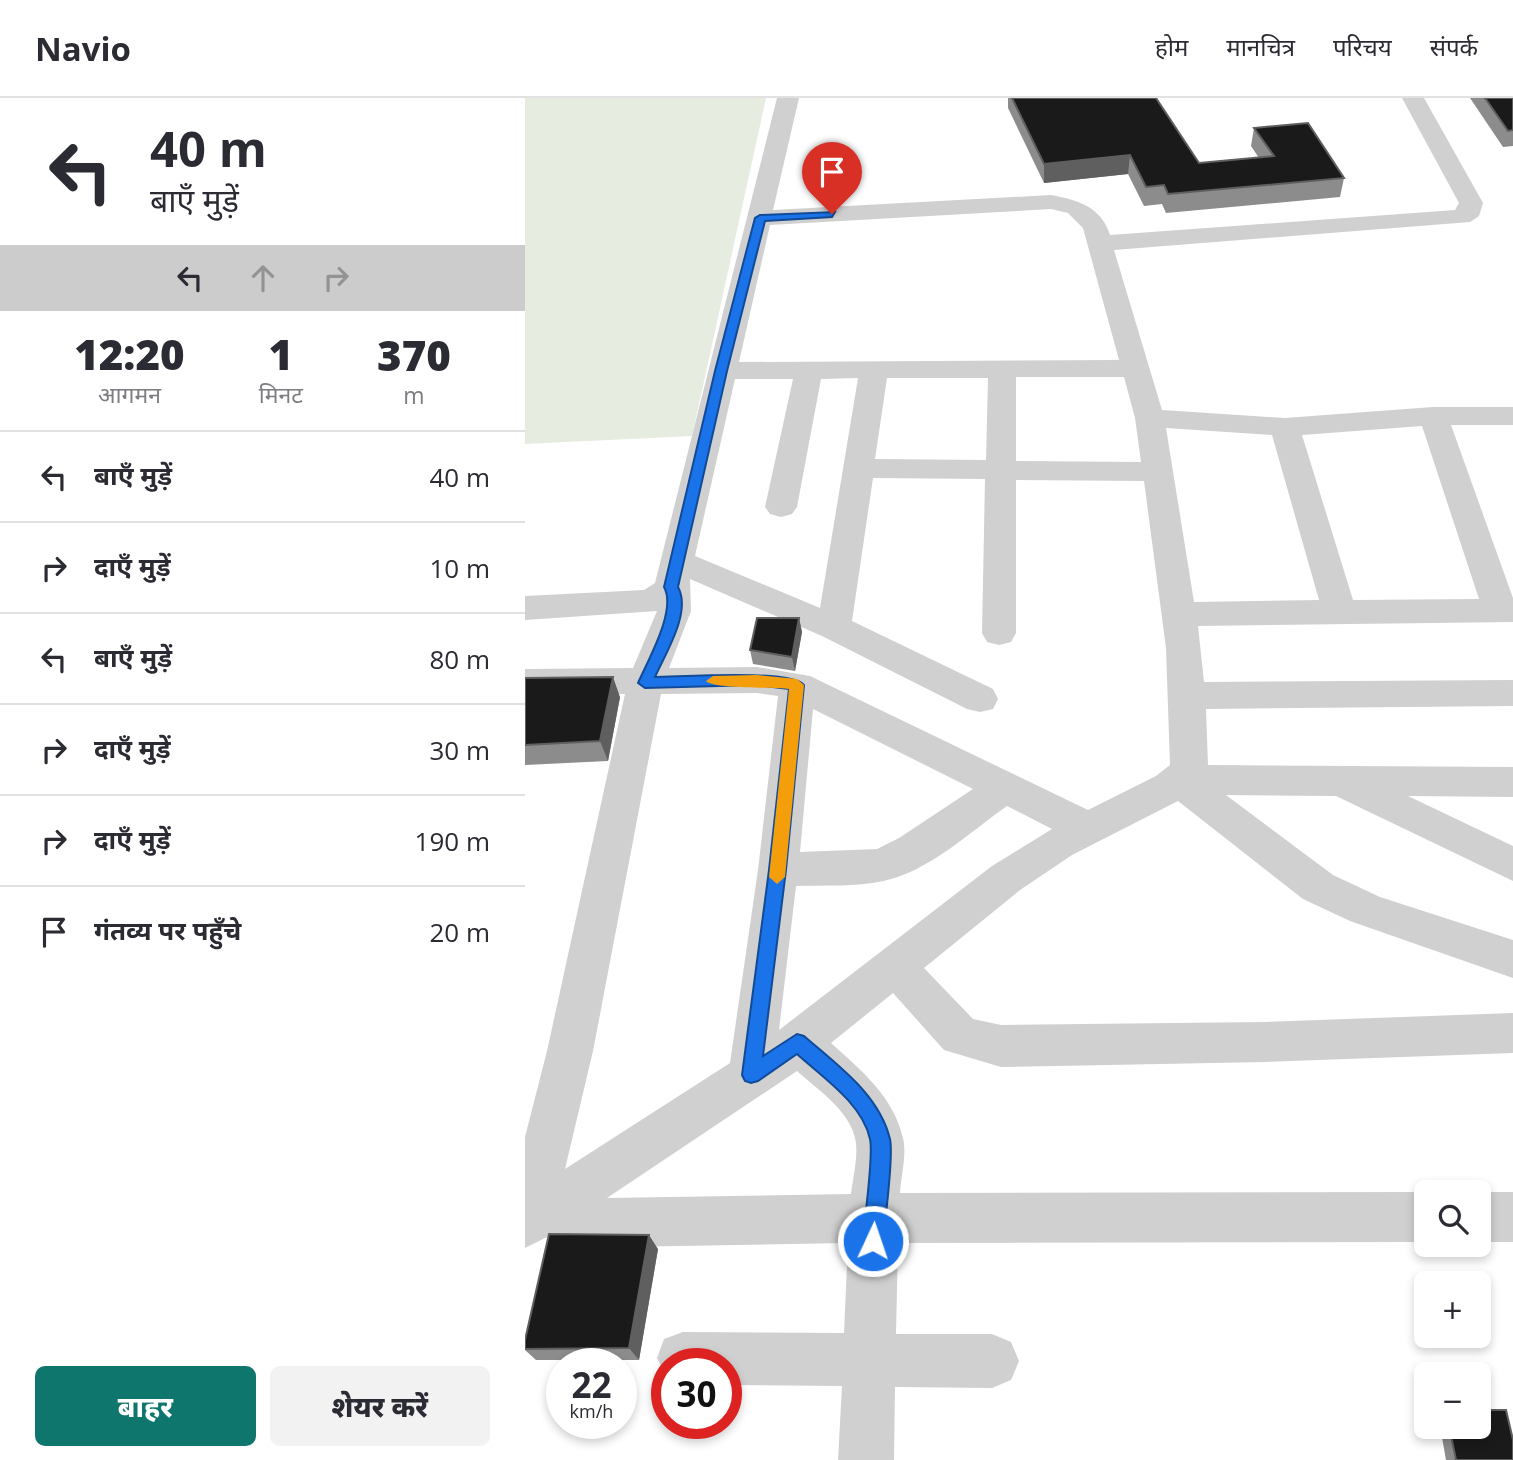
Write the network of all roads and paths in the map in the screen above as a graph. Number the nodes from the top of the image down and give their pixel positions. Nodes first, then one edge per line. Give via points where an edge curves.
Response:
1 (788, 98) edge
2 (1413, 98) edge
3 (760, 218) junction
4 (1102, 243) junction
5 (1137, 368) junction
6 (1002, 369) junction
7 (809, 370) junction
8 (874, 370) junction
9 (721, 371) junction
10 (1433, 416) junction
11 (1513, 416) edge
12 (1150, 418) junction
13 (1285, 427) junction
14 (859, 468) junction
15 (1001, 470) junction
16 (1156, 472) junction
17 (781, 507) dead end
18 (674, 574) junction
19 (525, 608) edge
20 (1506, 610) edge
21 (1340, 613) junction
22 (1178, 614) junction
23 (834, 627) junction
24 (999, 633) dead end
25 (525, 682) edge
26 (645, 683) junction
27 (797, 685) junction
28 (1513, 693) edge
29 (1187, 696) junction
30 (980, 699) dead end
31 (1178, 780) junction
32 (1513, 782) edge
33 (1343, 783) junction
34 (1007, 786) junction
35 (1087, 828) junction
36 (1513, 864) edge
37 (778, 870) junction
38 (1513, 960) edge
39 (896, 967) junction
40 (1513, 1032) edge
41 (797, 1042) junction
42 (751, 1075) junction
43 (1414, 1217) edge
44 (1491, 1217) edge
45 (1513, 1217) edge
46 (874, 1218) junction
47 (540, 1222) edge
48 (742, 1358) edge
49 (869, 1359) junction
50 (992, 1361) dead end
51 (866, 1460) edge

1 - 3 street
2 - 4 street via 1471,203 1470,211 1461,217
3 - 4 street via 1051,202 1084,213
3 - 9 street
4 - 5 street
5 - 6 street
5 - 12 street
6 - 8 street
6 - 15 street
7 - 8 street
7 - 9 street
7 - 17 street
8 - 14 street
9 - 18 street
10 - 11 street
10 - 13 street
10 - 20 street
12 - 13 street
12 - 16 street
13 - 21 street
14 - 15 street
14 - 23 street
15 - 16 street
15 - 24 street
16 - 22 street
18 - 19 street via 661,597 646,601
18 - 23 street
18 - 26 street via 671,623
20 - 21 street
21 - 22 street
22 - 29 street
23 - 30 street
25 - 26 street
26 - 27 street via 757,680
26 - 47 street
27 - 34 street
27 - 37 street
28 - 29 street
29 - 31 street via 1190,760 1187,772
31 - 33 street
31 - 35 street
31 - 38 street via 1341,900 1465,939
32 - 33 street
33 - 36 street
34 - 35 street
34 - 37 street via 913,850 882,865
35 - 39 street via 1006,878
37 - 42 street
39 - 40 street via 960,1037 1001,1046
39 - 41 street
41 - 42 street
41 - 46 street via 853,1092 876,1126 880,1160
42 - 47 street
43 - 46 street
44 - 45 street
46 - 47 street
46 - 49 street
48 - 49 street
49 - 50 street
49 - 51 street

